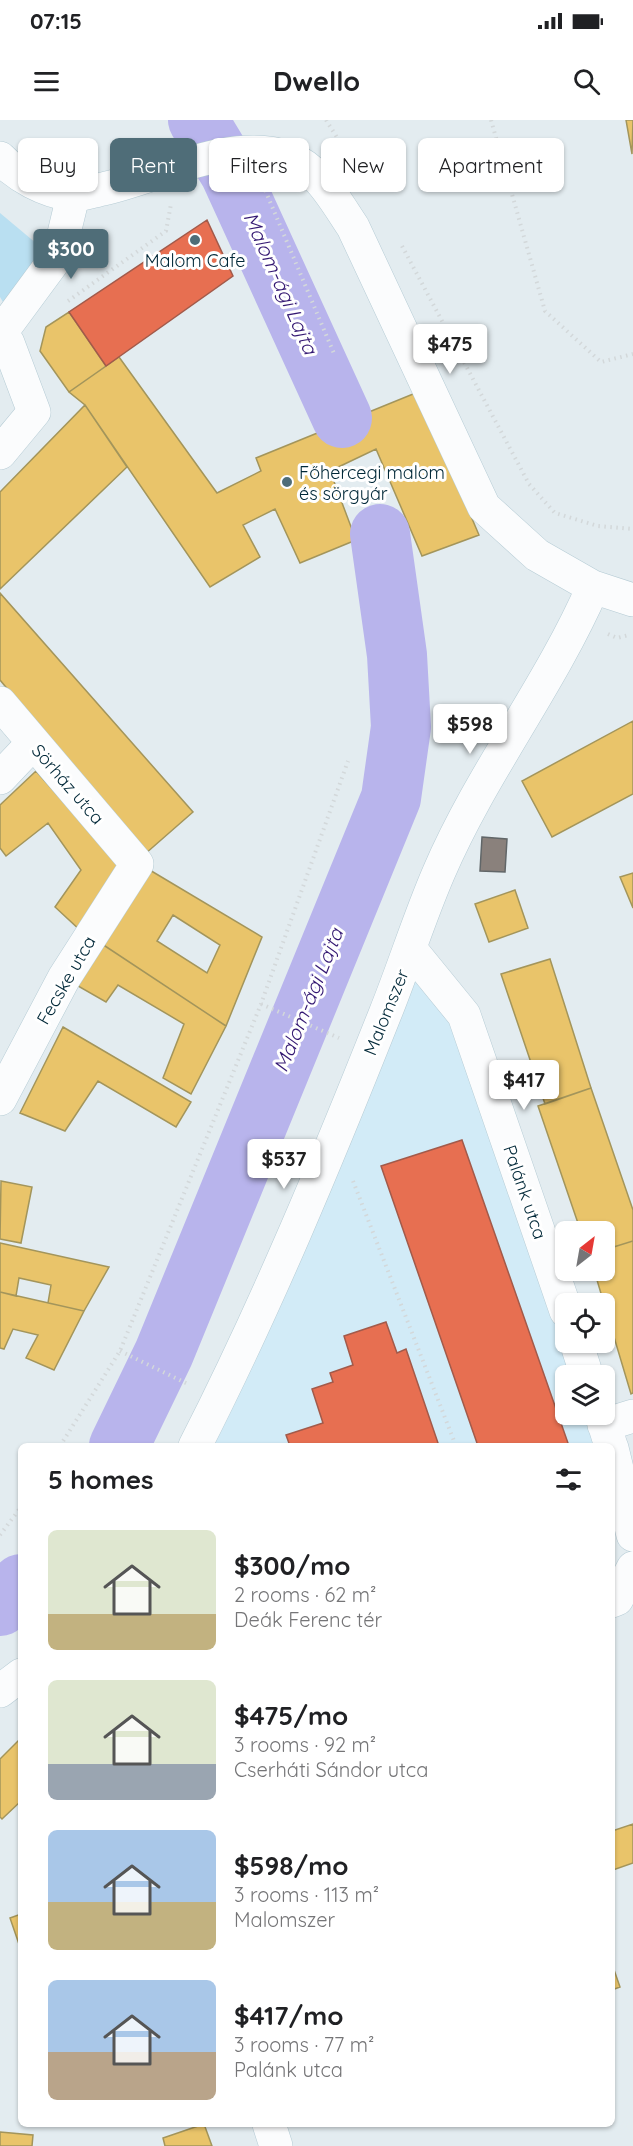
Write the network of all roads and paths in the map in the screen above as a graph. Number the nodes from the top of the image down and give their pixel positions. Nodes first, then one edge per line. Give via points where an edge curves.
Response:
1 (326, 120) edge
2 (491, 120) edge
3 (337, 138) edge
4 (0, 158) edge
5 (209, 165) edge
6 (309, 170) edge
7 (265, 192) edge
8 (73, 195) junction
9 (172, 201) dead end
10 (401, 244) dead end
11 (64, 304) dead end
12 (1, 334) edge
13 (633, 354) edge
14 (335, 356) dead end
15 (0, 453) edge
16 (633, 528) edge
17 (593, 587) junction
18 (633, 600) edge
19 (0, 703) edge
20 (33, 743) junction
21 (348, 761) dead end
22 (0, 778) edge
23 (137, 864) joint
24 (411, 950) junction
25 (263, 1004) junction
26 (326, 1032) dead end
27 (0, 1099) edge
28 (335, 1137) junction
29 (560, 1293) edge
30 (120, 1351) junction
31 (170, 1375) dead end
32 (62, 1443) edge
33 (197, 1443) edge
34 (455, 1443) edge
35 (615, 1448) edge
36 (18, 1511) edge
37 (0, 1535) edge
38 (633, 1535) edge
39 (633, 1568) edge
40 (615, 1600) edge
41 (18, 1678) edge
42 (0, 1691) edge
43 (270, 2127) edge
44 (276, 2146) edge

1 - 3 path
2 - 13 path via 545,311 601,362
4 - 8 street via 10,169 41,186
5 - 8 street via 183,165
6 - 17 street via 329,191 353,227 484,507 537,555
7 - 14 path
8 - 12 street via 59,254
9 - 11 path via 166,231
10 - 16 path via 529,484 555,513 598,526
12 - 15 street via 34,412
17 - 18 street
17 - 24 street, Malomszer via 572,634 477,795 439,872
19 - 20 street, Sörház utca
20 - 22 street
20 - 23 street, Sörház utca
21 - 25 path
23 - 27 street, Fecske utca via 64,978
24 - 28 street, Malomszer
24 - 29 street, Palánk utca via 464,1015
25 - 26 path
25 - 30 path
28 - 33 street, Malomszer
28 - 34 path
30 - 31 path
30 - 32 path
35 - 38 street
36 - 37 path
39 - 40 street
41 - 42 street
43 - 44 street

